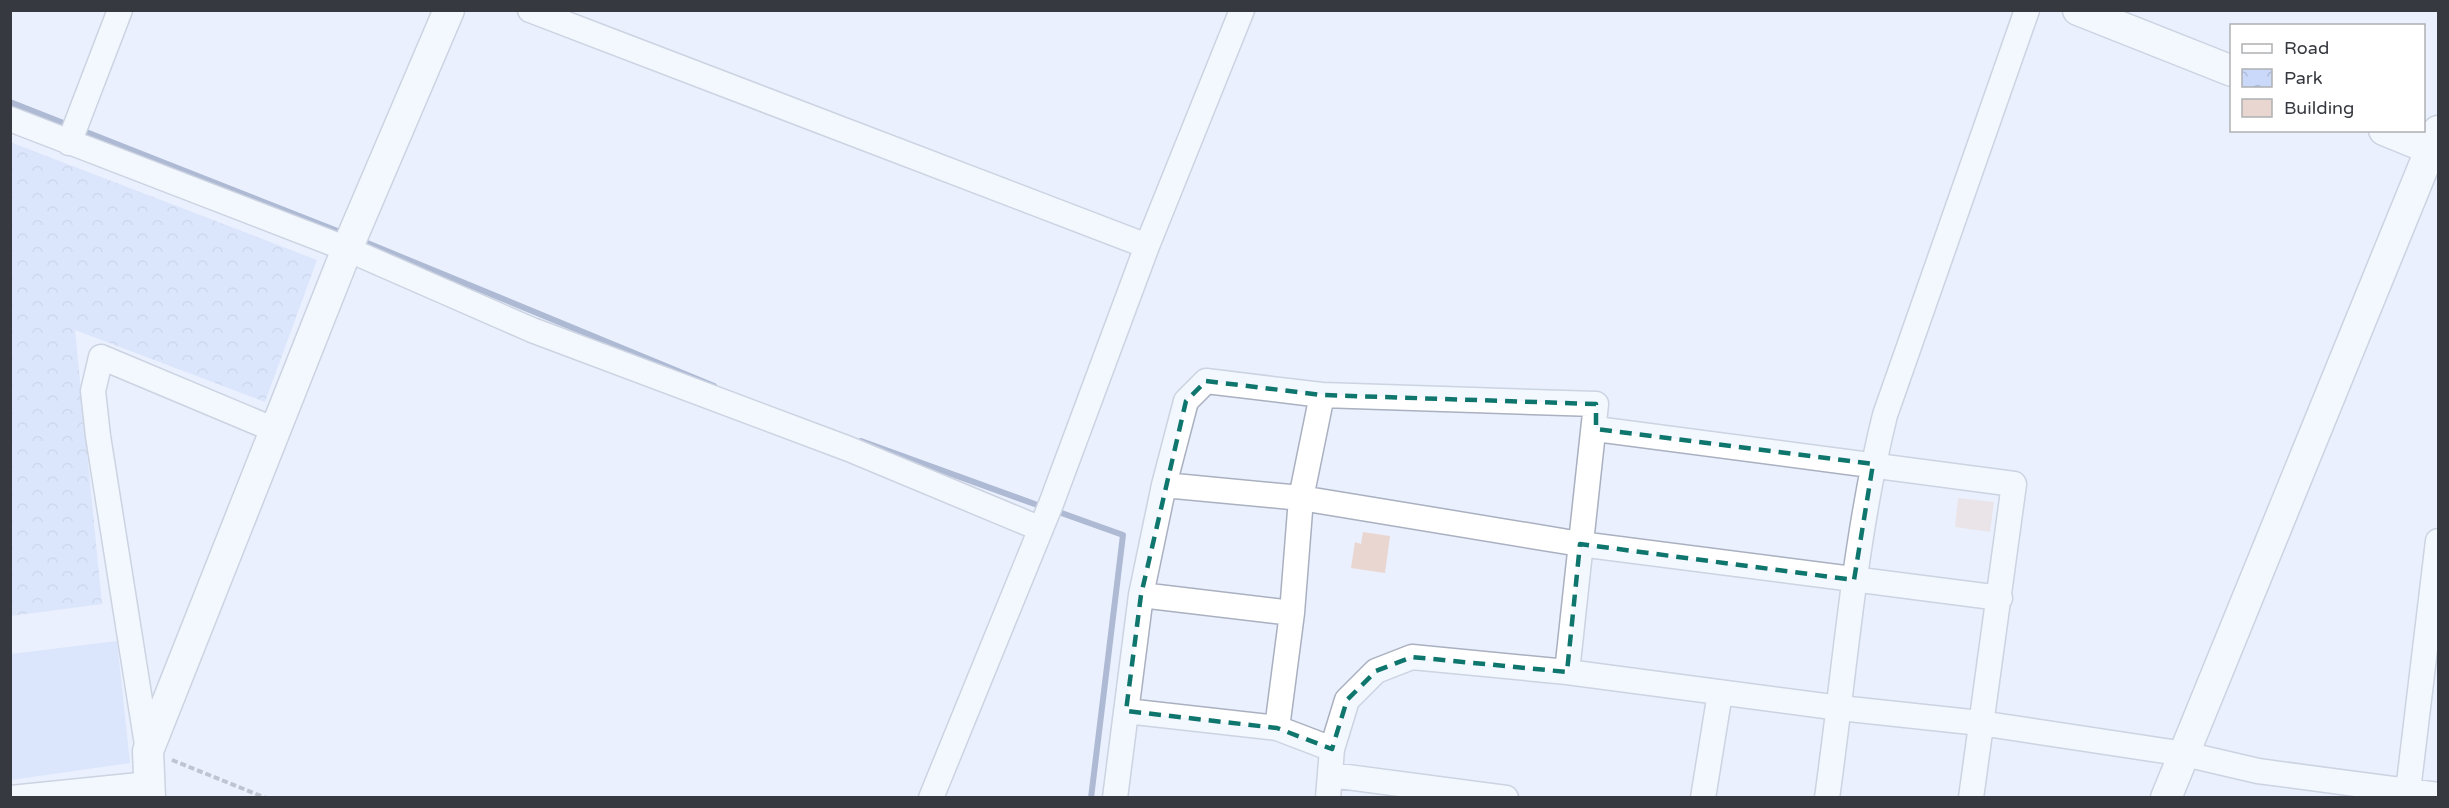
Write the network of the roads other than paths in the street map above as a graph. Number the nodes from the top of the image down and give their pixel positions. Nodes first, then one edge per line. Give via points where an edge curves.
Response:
1 (120, 10) edge
2 (449, 10) edge
3 (530, 10) edge
4 (1242, 10) edge
5 (2027, 10) edge
6 (2079, 10) edge
7 (2230, 70) edge
8 (10, 119) edge
9 (73, 132) junction
10 (2391, 132) edge
11 (2436, 144) edge
12 (351, 241) junction
13 (1148, 246) junction
14 (1322, 395) junction
15 (1596, 429) junction
16 (275, 430) junction
17 (1873, 464) junction
18 (1164, 485) junction
19 (1300, 498) junction
20 (1046, 516) junction
21 (2439, 541) edge
22 (1580, 543) junction
23 (1854, 580) junction
24 (1141, 595) junction
25 (2000, 598) junction
26 (1292, 613) junction
27 (1567, 672) junction
28 (1720, 693) junction
29 (1840, 708) junction
30 (1126, 711) junction
31 (1980, 723) junction
32 (1277, 728) junction
33 (1332, 749) junction
34 (148, 751) junction
35 (2185, 754) junction
36 (1330, 786) edge
37 (149, 791) edge
38 (2408, 791) junction
39 (2439, 795) edge
40 (11, 798) edge
41 (931, 798) edge
42 (1115, 798) edge
43 (1506, 798) edge
44 (1703, 798) edge
45 (1827, 798) edge
46 (1971, 798) edge
47 (2166, 798) edge

1 - 9 street
2 - 12 street
3 - 13 street
4 - 13 street
5 - 17 street via 1885,415
6 - 7 street
8 - 9 street
9 - 12 street
10 - 11 street
11 - 35 street
12 - 16 street
12 - 20 street via 532,330 849,449
13 - 20 street
14 - 15 street via 1596,404
14 - 18 street via 1206,381 1186,400
14 - 19 street
15 - 17 street
15 - 22 street
16 - 34 street
16 - 34 street via 101,357 93,391 95,414
17 - 23 street
17 - 25 street via 2014,484
18 - 19 street
18 - 24 street
19 - 22 street
19 - 26 street
20 - 41 street
21 - 38 street
22 - 23 street
22 - 27 street
23 - 25 street
23 - 29 street
24 - 26 street
24 - 30 street
25 - 31 street
26 - 32 street
27 - 28 street
27 - 33 street via 1412,657 1376,671 1347,700
28 - 29 street
28 - 44 street
29 - 31 street
29 - 45 street
30 - 32 street
30 - 42 street
31 - 35 street
31 - 46 street
32 - 33 street
33 - 36 street
34 - 37 street
35 - 38 street via 2258,771
35 - 47 street
36 - 43 street
37 - 40 street
38 - 39 street

